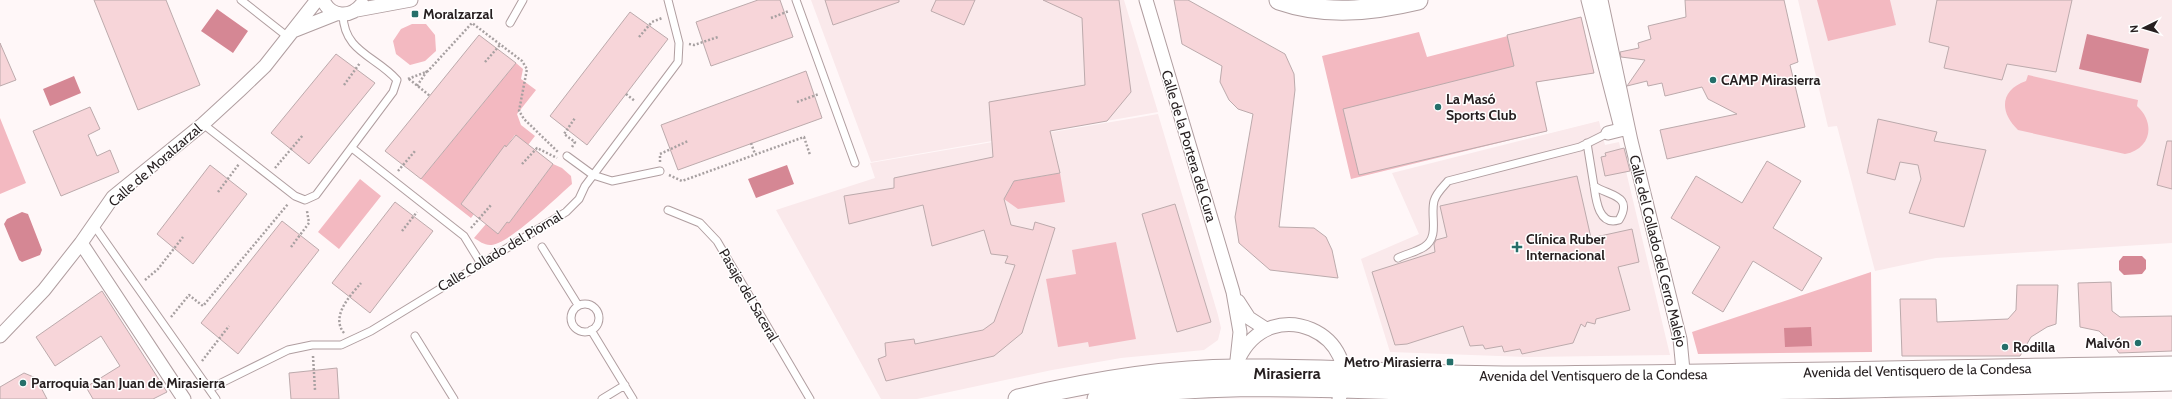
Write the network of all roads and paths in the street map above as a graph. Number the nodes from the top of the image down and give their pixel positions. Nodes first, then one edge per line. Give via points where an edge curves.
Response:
1 (241, 0) edge
2 (317, 0) edge
3 (323, 0) edge
4 (411, 0) edge
5 (523, 0) edge
6 (668, 0) edge
7 (796, 0) edge
8 (1146, 0) edge
9 (1279, 0) edge
10 (1418, 0) edge
11 (1588, 0) edge
12 (1601, 0) edge
13 (360, 5) edge
14 (799, 8) junction
15 (340, 14) junction
16 (672, 14) junction
17 (771, 18) dead end
18 (510, 23) dead end
19 (1601, 27) junction
20 (291, 34) junction
21 (639, 37) dead end
22 (718, 37) dead end
23 (679, 43) junction
24 (500, 45) junction
25 (366, 55) junction
26 (485, 62) dead end
27 (428, 71) junction
28 (409, 79) junction
29 (397, 80) junction
30 (344, 85) dead end
31 (417, 86) junction
32 (829, 91) junction
33 (430, 96) dead end
34 (797, 102) dead end
35 (575, 118) dead end
36 (203, 124) junction
37 (1625, 129) junction
38 (1608, 133) joint
39 (302, 135) dead end
40 (688, 142) dead end
41 (1587, 143) junction
42 (751, 144) dead end
43 (352, 148) junction
44 (415, 151) dead end
45 (755, 154) junction
46 (810, 155) dead end
47 (567, 156) junction
48 (245, 158) junction
49 (855, 163) dead end
50 (522, 164) dead end
51 (660, 171) junction
52 (593, 175) junction
53 (269, 176) junction
54 (392, 180) junction
55 (1594, 186) junction
56 (218, 192) dead end
57 (294, 196) junction
58 (305, 200) junction
59 (424, 204) junction
60 (491, 204) dead end
61 (668, 210) dead end
62 (93, 224) junction
63 (402, 231) dead end
64 (464, 236) junction
65 (183, 237) dead end
66 (81, 243) junction
67 (291, 247) dead end
68 (542, 248) dead end
69 (1398, 258) dead end
70 (480, 262) junction
71 (361, 283) dead end
72 (137, 286) junction
73 (1233, 292) junction
74 (578, 305) junction
75 (164, 325) junction
76 (229, 326) dead end
77 (1266, 329) junction
78 (591, 330) junction
79 (0, 336) edge
80 (415, 336) dead end
81 (350, 341) junction
82 (312, 345) junction
83 (2172, 366) edge
84 (196, 369) junction
85 (2172, 381) edge
86 (1238, 384) edge
87 (625, 385) junction
88 (1341, 386) edge
89 (1874, 386) edge
90 (1683, 388) edge
91 (209, 389) junction
92 (1505, 389) edge
93 (315, 390) dead end
94 (184, 399) edge
95 (216, 399) edge
96 (454, 399) edge
97 (602, 399) edge
98 (634, 399) edge
99 (810, 399) edge
100 (1018, 399) edge
101 (1097, 399) edge

1 - 20 lane
2 - 20 street, Calle de Moralzarzal
3 - 15 street via 327,8
4 - 13 street
5 - 18 lane
6 - 16 lane, Calle Collado del Piornal
7 - 14 lane
8 - 73 street, Calle de la Portera del Cura
9 - 10 main road via 1328,10 1350,11 1365,11
11 - 19 street, Calle del Collado del Cerro Malejo
12 - 19 street, Calle del Collado del Cerro Malejo
13 - 15 street
14 - 17 path
14 - 32 lane
15 - 20 street
15 - 25 lane via 344,28 357,49
16 - 21 path via 652,22
16 - 23 lane, Calle Collado del Piornal
19 - 37 street, Calle del Collado del Cerro Malejo
20 - 36 street, Calle de Moralzarzal via 265,66
22 - 23 path via 694,45
23 - 52 lane, Calle Collado del Piornal via 678,62
24 - 26 path
24 - 27 path via 472,23
24 - 47 path via 522,61 527,69 519,111 560,154
25 - 29 lane
25 - 30 path
27 - 28 path
27 - 31 path
28 - 29 path
28 - 31 path
29 - 43 lane via 393,92
31 - 33 path
32 - 34 path
32 - 49 lane
35 - 47 path via 564,134 575,142
36 - 48 lane
36 - 62 street, Calle de Moralzarzal via 113,197
37 - 38 street
37 - 90 street, Calle del Collado del Cerro Malejo via 1680,340
38 - 41 lane
39 - 53 path
40 - 51 path via 660,154
41 - 55 lane
41 - 69 lane via 1580,147 1448,181 1434,200 1434,224 1429,241 1423,248
42 - 45 path
43 - 54 lane
43 - 58 lane via 316,195
44 - 54 path
45 - 46 path via 804,136
45 - 51 path via 682,181
47 - 50 path via 557,158 538,148
47 - 52 lane
48 - 53 lane
48 - 56 path
51 - 52 lane via 612,181
52 - 70 lane, Calle Collado del Piornal via 579,199 566,212
53 - 57 lane
54 - 59 lane
55 - 55 lane via 1601,215 1606,220 1619,220 1624,208 1622,201 1618,196 1602,192
57 - 58 lane
57 - 75 path via 203,306 189,295
58 - 67 path via 309,223
59 - 63 path
59 - 64 lane
60 - 64 path
61 - 99 lane, Pasaje del Saceral via 700,223 717,241
62 - 66 street, Calle de Moralzarzal
62 - 72 lane
64 - 70 lane
65 - 72 path via 158,269
66 - 79 street, Calle de Moralzarzal via 44,290
66 - 94 street
68 - 74 lane
70 - 81 lane, Calle Collado del Piornal
71 - 81 path via 343,304 340,314 341,330
72 - 75 lane
73 - 77 street, Calle de la Portera del Cura via 1249,318
73 - 86 street, Calle de la Portera del Cura via 1240,332
74 - 78 lane via 591,305 597,311 598,320
74 - 78 lane via 572,312 571,322 577,330
75 - 84 lane
76 - 84 path
77 - 86 street via 1250,341 1239,358
77 - 88 street via 1291,324 1304,325 1316,330 1326,338 1340,359
78 - 87 lane
80 - 96 lane
81 - 82 lane, Calle Collado del Piornal via 342,345
82 - 91 lane, Calle Collado del Piornal via 288,350
82 - 93 path
83 - 89 main road, Avenida del Ventisquero de la Condesa
84 - 91 lane
85 - 89 main road, Avenida del Ventisquero de la Condesa
86 - 88 main road, Avenida del Ventisquero de la Condesa
86 - 100 main road, Avenida del Ventisquero de la Condesa via 1184,371 1120,379
86 - 101 main road, Avenida del Ventisquero de la Condesa via 1186,387
87 - 97 lane
87 - 98 lane
88 - 92 main road, Avenida del Ventisquero de la Condesa
89 - 90 main road, Avenida del Ventisquero de la Condesa
90 - 92 main road, Avenida del Ventisquero de la Condesa
91 - 95 lane

